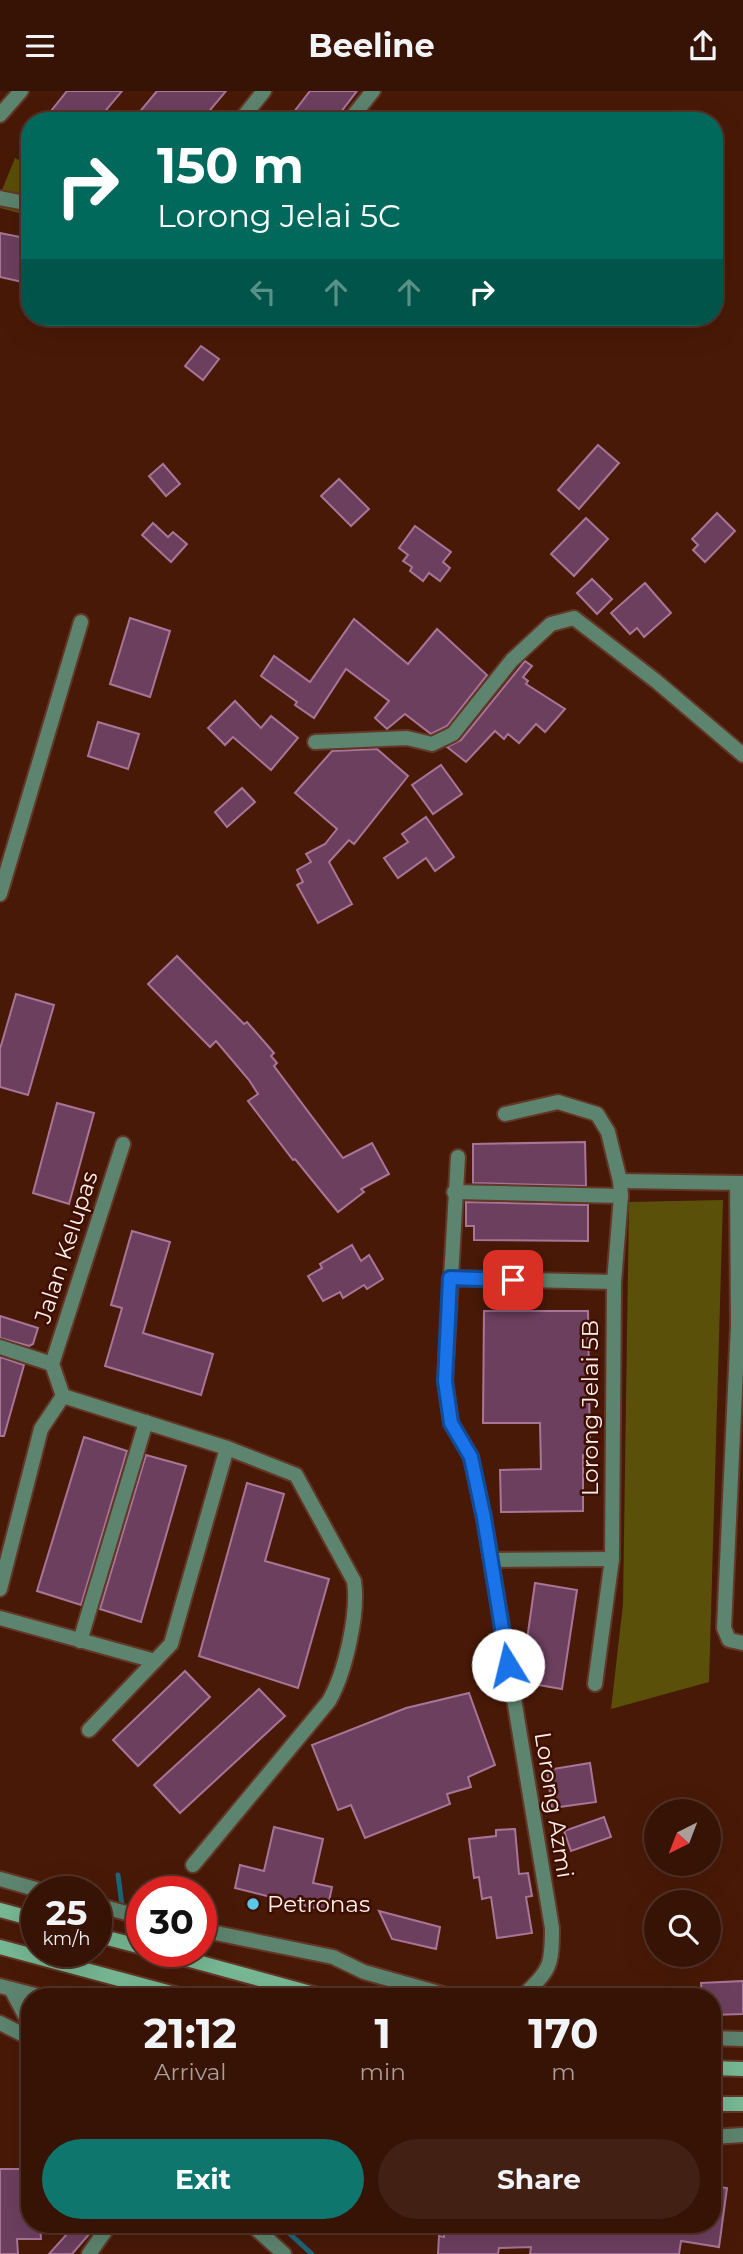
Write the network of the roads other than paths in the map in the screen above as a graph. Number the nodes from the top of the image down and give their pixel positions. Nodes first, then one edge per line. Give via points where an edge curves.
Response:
1 (21, 91) edge
2 (264, 91) edge
3 (373, 91) edge
4 (247, 112) edge
5 (356, 112) edge
6 (0, 115) edge
7 (0, 198) edge
8 (21, 202) edge
9 (81, 622) dead end
10 (315, 742) dead end
11 (743, 755) edge
12 (0, 894) edge
13 (505, 1114) dead end
14 (123, 1144) dead end
15 (458, 1157) dead end
16 (740, 1183) edge
17 (621, 1189) junction
18 (454, 1192) junction
19 (450, 1278) junction
20 (614, 1282) junction
21 (740, 1325) edge
22 (0, 1346) edge
23 (52, 1364) junction
24 (64, 1396) junction
25 (146, 1422) junction
26 (227, 1448) junction
27 (612, 1559) junction
28 (491, 1560) junction
29 (0, 1589) edge
30 (0, 1618) edge
31 (80, 1641) junction
32 (741, 1643) edge
33 (155, 1661) junction
34 (595, 1684) dead end
35 (89, 1730) dead end
36 (193, 1865) dead end
37 (0, 1879) edge
38 (21, 1885) edge
39 (0, 1910) edge
40 (21, 1916) edge
41 (217, 1933) edge
42 (0, 1947) edge
43 (215, 1967) edge
44 (5, 1987) edge
45 (153, 1988) edge
46 (292, 1988) edge
47 (421, 1988) edge
48 (531, 1988) edge
49 (21, 2011) edge
50 (0, 2023) edge
51 (21, 2034) edge
52 (721, 2038) edge
53 (743, 2039) edge
54 (721, 2068) edge
55 (743, 2069) edge
56 (721, 2104) edge
57 (743, 2104) edge
58 (743, 2135) edge
59 (721, 2136) edge
60 (104, 2233) edge
61 (261, 2233) edge
62 (89, 2254) edge
63 (284, 2254) edge

1 - 6 street
2 - 4 street
3 - 5 street
7 - 8 street
9 - 12 street
10 - 11 street via 407,738 432,744 453,734 512,660 551,624 574,618
13 - 17 street, Lorong Jelai 5B via 558,1102 597,1114 608,1132
14 - 23 street, Jalan Kelupas
15 - 18 street, Lorong Azmi
16 - 17 street
16 - 21 street
17 - 18 street
17 - 20 street, Lorong Jelai 5B
18 - 19 street, Lorong Azmi
19 - 20 street
19 - 28 street, Lorong Azmi via 445,1381 451,1423 471,1457
20 - 27 street, Lorong Jelai 5B
21 - 32 street via 724,1628 729,1640
22 - 23 street
23 - 24 street
24 - 25 street
24 - 29 street via 41,1429
25 - 26 street
25 - 31 street
26 - 33 street via 171,1644
26 - 36 street via 296,1475 354,1581 357,1601 329,1701
27 - 28 street
27 - 34 street, Lorong Jelai 5B
28 - 48 street, Lorong Azmi via 552,1928 552,1961
30 - 31 street
31 - 33 street
33 - 35 street
37 - 38 street
39 - 40 main road
41 - 47 street via 333,1957 364,1972
42 - 45 main road
43 - 46 main road
44 - 49 street
50 - 51 street
52 - 53 street
54 - 55 main road
56 - 57 main road
58 - 59 street
60 - 62 street
61 - 63 street

